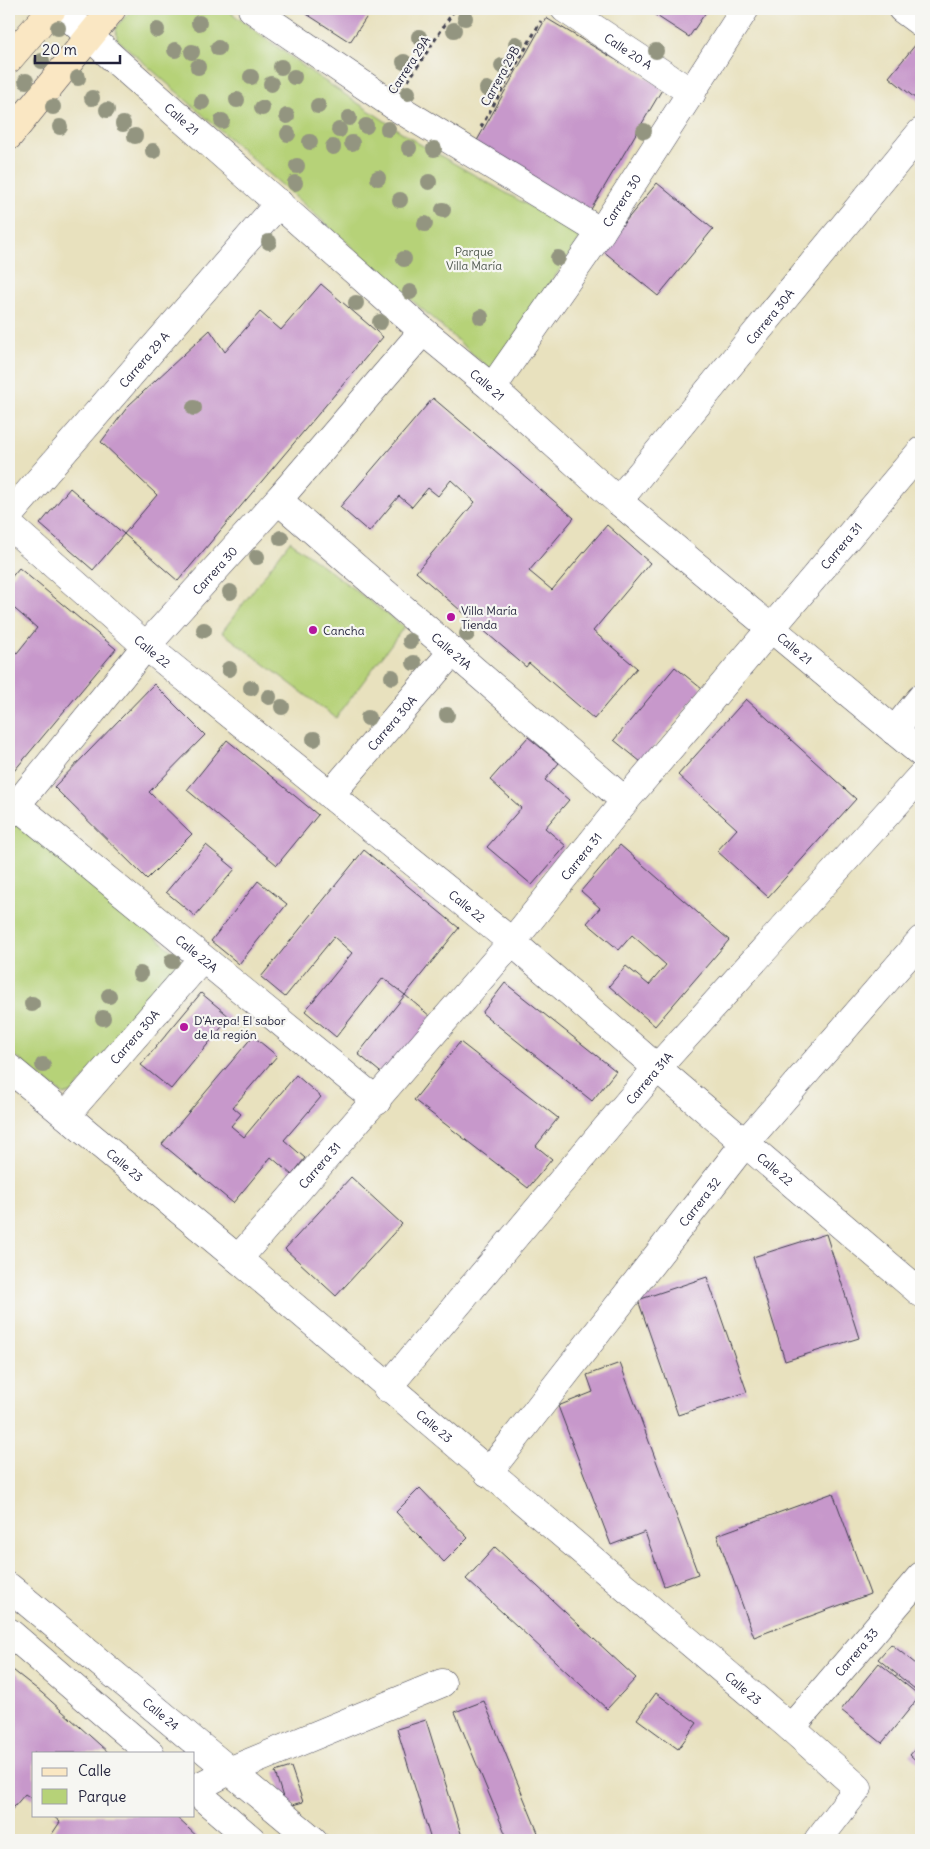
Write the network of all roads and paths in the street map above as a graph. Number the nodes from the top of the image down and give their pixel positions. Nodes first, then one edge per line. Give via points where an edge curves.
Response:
1 (52, 9) edge
2 (60, 9) edge
3 (112, 9) edge
4 (252, 9) edge
5 (455, 9) edge
6 (745, 9) edge
7 (902, 9) edge
8 (554, 13) edge
9 (921, 23) edge
10 (91, 36) junction
11 (9, 59) edge
12 (692, 93) junction
13 (393, 105) junction
14 (921, 132) edge
15 (9, 136) edge
16 (468, 151) junction
17 (279, 203) junction
18 (601, 232) junction
19 (423, 331) junction
20 (492, 388) junction
21 (921, 451) edge
22 (278, 500) junction
23 (618, 501) junction
24 (9, 515) edge
25 (9, 525) edge
26 (772, 628) junction
27 (146, 646) junction
28 (453, 651) junction
29 (921, 698) edge
30 (894, 731) junction
31 (921, 753) edge
32 (921, 776) edge
33 (330, 795) junction
34 (625, 801) junction
35 (12, 810) edge
36 (921, 940) edge
37 (512, 942) junction
38 (202, 959) junction
39 (9, 1068) edge
40 (657, 1068) junction
41 (376, 1101) junction
42 (66, 1115) junction
43 (745, 1143) junction
44 (238, 1260) junction
45 (917, 1281) edge
46 (387, 1388) junction
47 (488, 1473) junction
48 (921, 1576) edge
49 (9, 1587) edge
50 (9, 1632) edge
51 (442, 1683) dead end
52 (791, 1728) junction
53 (149, 1752) edge
54 (229, 1771) junction
55 (195, 1788) edge
56 (195, 1790) edge
57 (252, 1840) edge
58 (313, 1840) edge
59 (818, 1840) edge

1 - 11 main road
2 - 10 street, Calle 21
3 - 10 main road
4 - 13 street
5 - 13 path, Carrera 29A
6 - 12 street, Carrera 30
7 - 9 street
8 - 12 street, Calle 20 A
8 - 16 path, Carrera 29B
10 - 15 main road
10 - 17 street, Calle 21
12 - 18 street, Carrera 30
13 - 16 street
14 - 23 street, Carrera 30A
16 - 18 street
17 - 19 street, Calle 21
17 - 24 street, Carrera 29 A
18 - 20 street, Carrera 30
19 - 20 street, Calle 21
19 - 22 street, Carrera 30
20 - 23 street, Calle 21
21 - 26 street, Carrera 31
22 - 27 street, Carrera 30
22 - 28 street, Calle 21A
23 - 26 street, Calle 21
25 - 27 street, Calle 22
26 - 30 street, Calle 21
26 - 34 street, Carrera 31
27 - 33 street, Calle 22
27 - 35 street, Carrera 30
28 - 33 street, Carrera 30A
28 - 34 street, Calle 21A
29 - 30 street
30 - 31 street, Calle 21
32 - 40 street, Carrera 31A
33 - 37 street, Calle 22
34 - 37 street, Carrera 31
35 - 38 street, Calle 22A
36 - 43 street, Carrera 32
37 - 40 street, Calle 22
37 - 41 street, Carrera 31
38 - 41 street, Calle 22A
38 - 42 street, Carrera 30A
39 - 42 street, Calle 23
40 - 43 street, Calle 22
40 - 46 street, Carrera 31A
41 - 44 street, Carrera 31
42 - 44 street, Calle 23
43 - 45 street, Calle 22
43 - 47 street, Carrera 32
44 - 46 street, Calle 23
46 - 47 street, Calle 23
47 - 52 street, Calle 23
48 - 52 street, Carrera 33
49 - 54 street, Calle 24
50 - 53 street
51 - 54 street
52 - 59 street, Calle 23 via 858,1788
54 - 55 street
54 - 58 street, Calle 24
56 - 57 street

